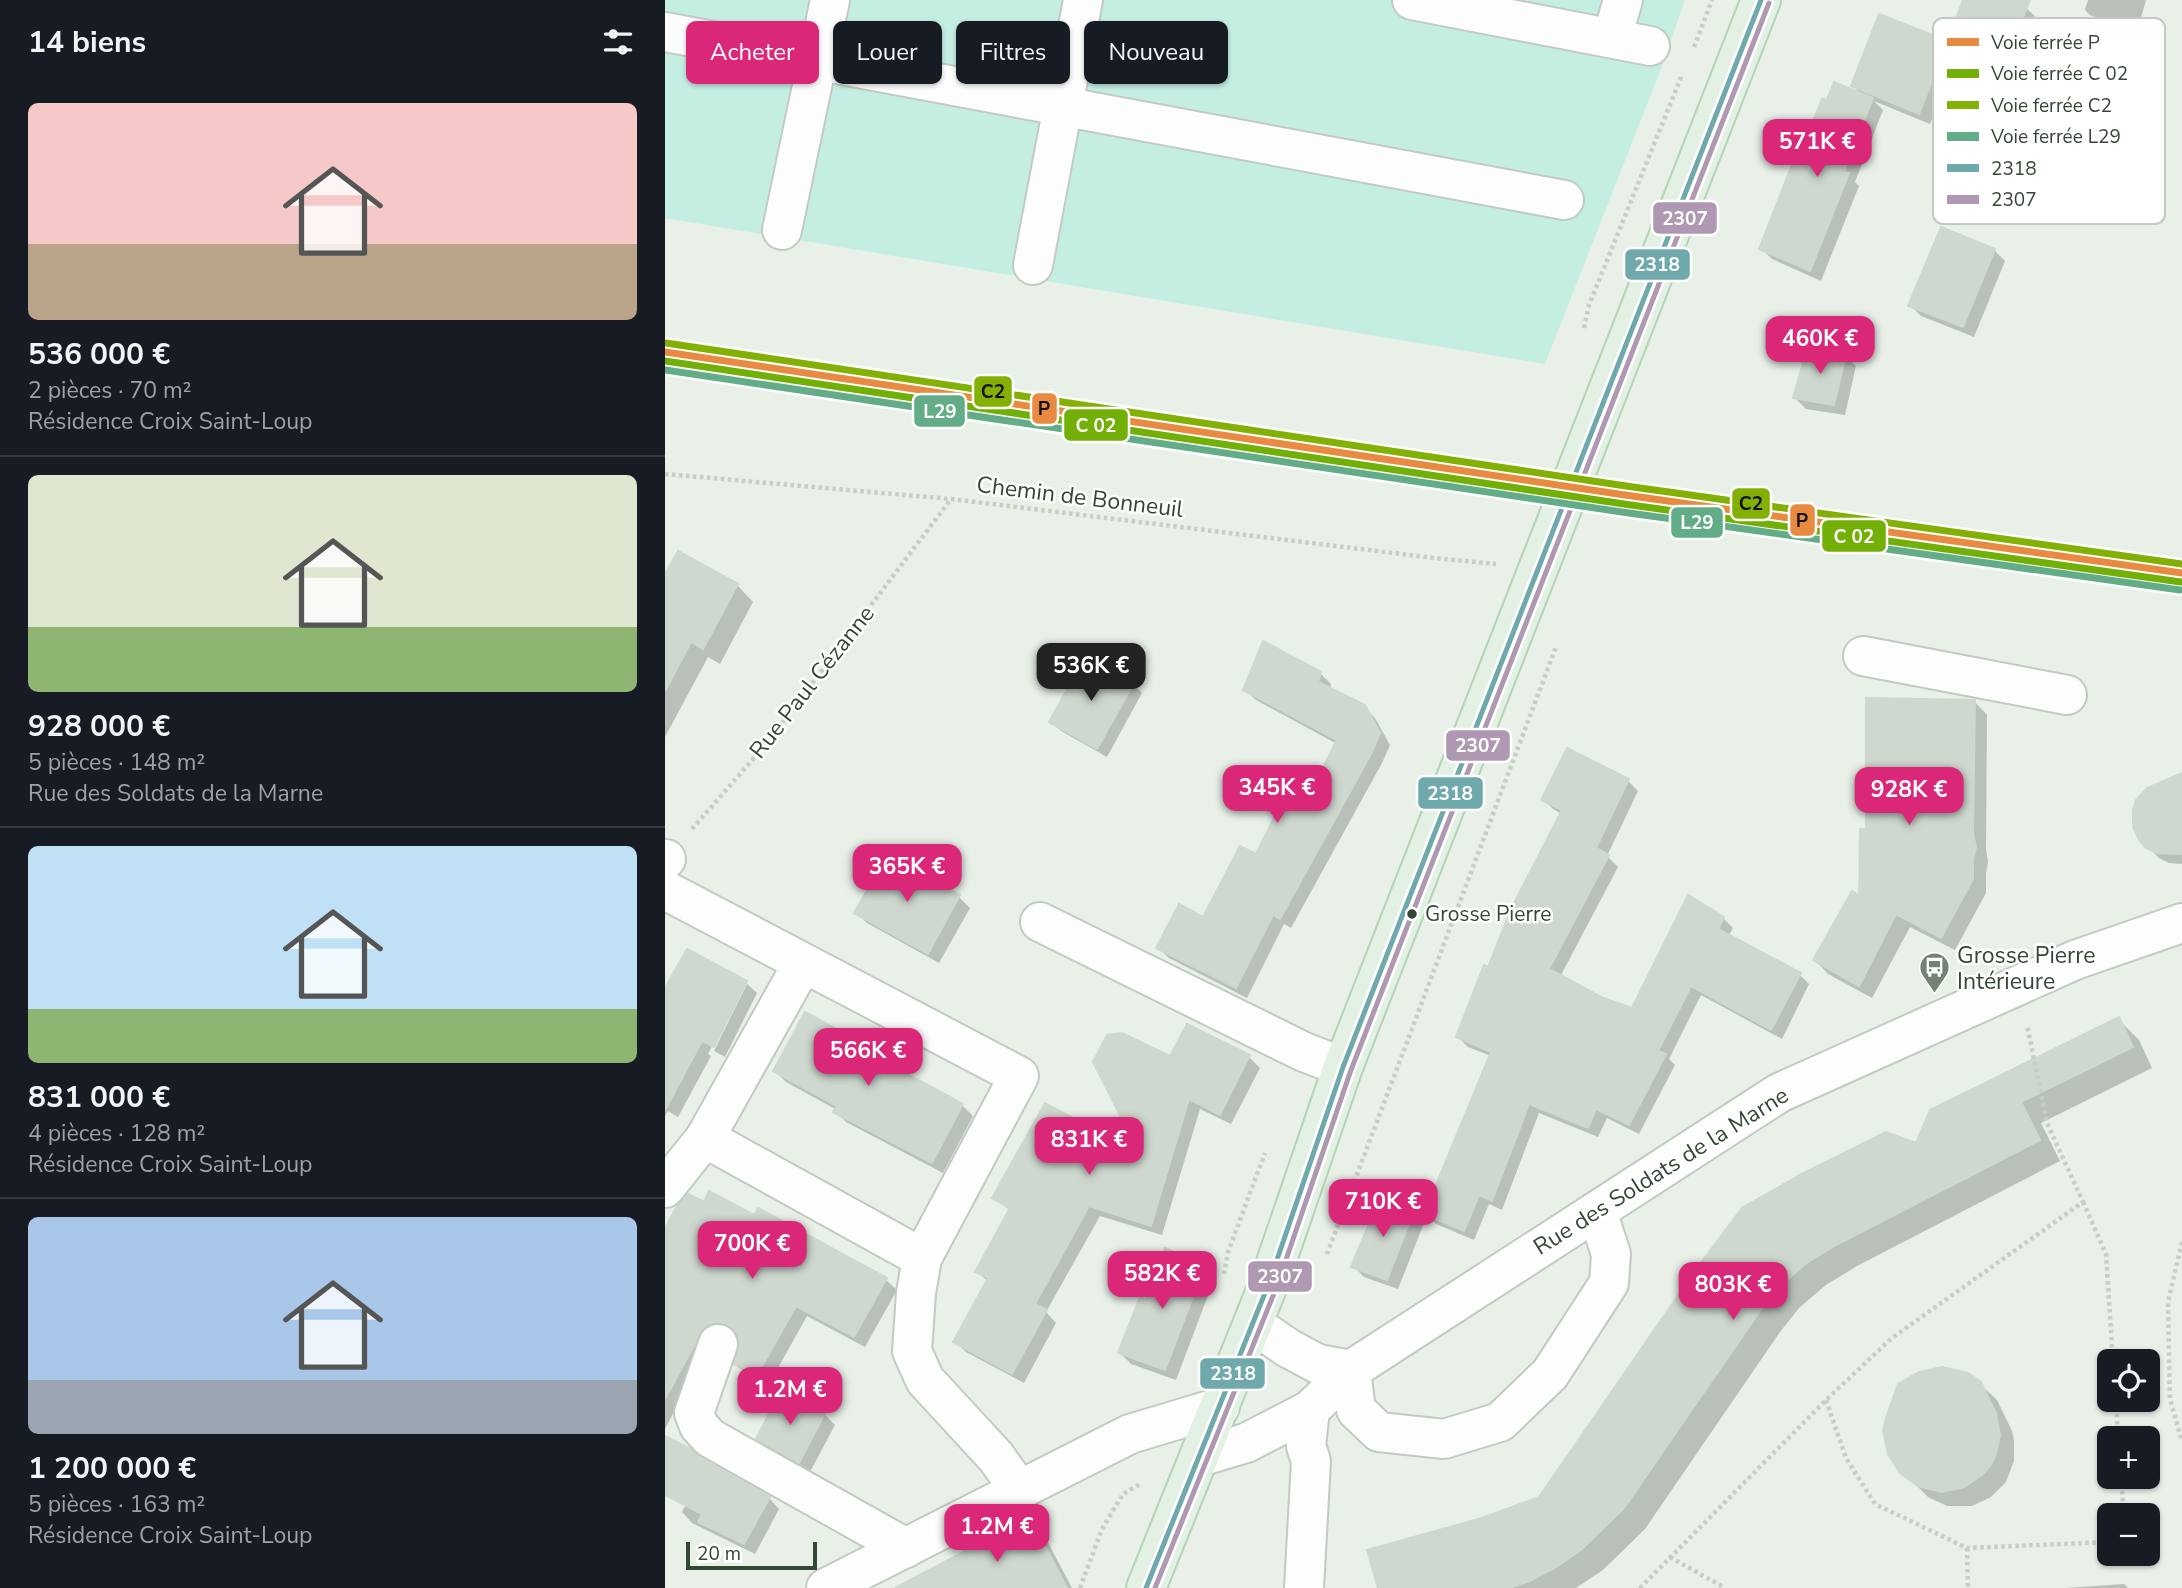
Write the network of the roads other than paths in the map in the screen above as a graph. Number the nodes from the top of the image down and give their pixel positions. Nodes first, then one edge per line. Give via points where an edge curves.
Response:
1 (830, 0) edge
2 (1083, 0) edge
3 (1412, 0) edge
4 (1623, 0) edge
5 (1761, 0) edge
6 (665, 32) edge
7 (686, 36) edge
8 (1612, 38) junction
9 (1650, 46) dead end
10 (819, 56) edge
11 (819, 61) edge
12 (813, 84) edge
13 (1063, 106) junction
14 (1564, 200) dead end
15 (782, 230) dead end
16 (1033, 265) dead end
17 (1863, 656) dead end
18 (2067, 695) dead end
19 (665, 890) edge
20 (1040, 922) dead end
21 (2182, 923) edge
22 (803, 962) junction
23 (1343, 1067) junction
24 (705, 1138) junction
25 (665, 1188) edge
26 (1597, 1211) junction
27 (922, 1258) junction
28 (1252, 1324) junction
29 (718, 1344) dead end
30 (1351, 1370) junction
31 (1220, 1407) junction
32 (1310, 1410) junction
33 (1199, 1457) junction
34 (1020, 1491) junction
35 (906, 1548) junction
36 (826, 1588) edge
37 (1146, 1588) edge
38 (1304, 1588) edge

1 - 10 street
2 - 13 street
3 - 8 street
4 - 8 street
5 - 23 main road
6 - 7 street
8 - 9 street
11 - 13 street
12 - 15 street
13 - 14 street
13 - 16 street
17 - 18 street
19 - 22 street
20 - 23 street
21 - 26 street, Rue des Soldats de la Marne via 2075,960 1779,1093
22 - 24 street
22 - 27 street via 1019,1076
23 - 28 main road
24 - 25 street
24 - 27 street
26 - 30 street, Rue des Soldats de la Marne
26 - 30 street via 1611,1254 1609,1283 1550,1374 1500,1422 1444,1439 1379,1432 1356,1410
27 - 34 street via 912,1350 925,1380 996,1457
28 - 30 street via 1318,1364
28 - 31 main road
29 - 35 street via 694,1413 710,1438
30 - 32 street, Rue des Soldats de la Marne
31 - 33 main road
31 - 34 street via 1130,1434
32 - 33 street, Rue des Soldats de la Marne via 1246,1443
32 - 38 street
33 - 37 main road
34 - 35 street
35 - 36 street

